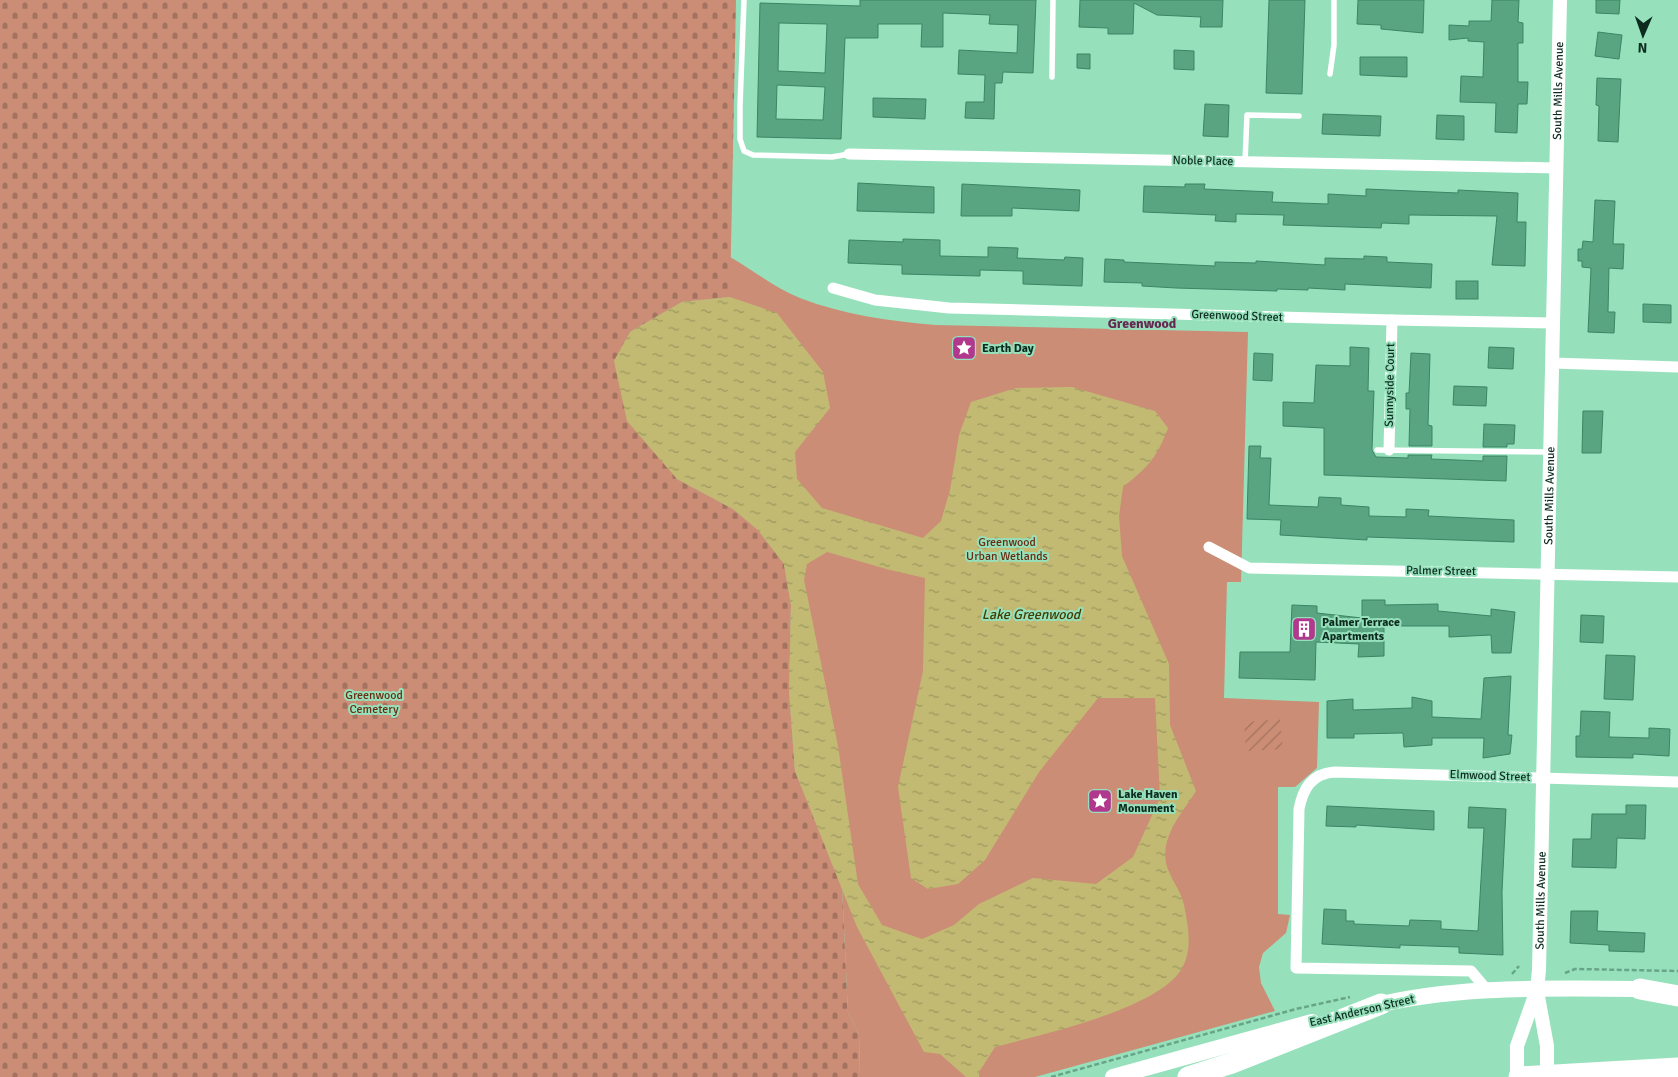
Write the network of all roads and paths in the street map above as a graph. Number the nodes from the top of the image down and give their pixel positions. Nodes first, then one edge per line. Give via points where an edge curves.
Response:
1 (744, 0) edge
2 (1054, 0) edge
3 (1334, 0) edge
4 (1560, 0) edge
5 (1330, 74) dead end
6 (1052, 77) dead end
7 (1299, 116) dead end
8 (849, 154) joint
9 (1245, 162) junction
10 (1557, 168) junction
11 (833, 288) dead end
12 (1392, 320) junction
13 (1553, 323) junction
14 (1552, 363) junction
15 (1678, 366) edge
16 (1383, 450) joint
17 (1550, 452) junction
18 (1209, 547) dead end
19 (1546, 573) junction
20 (1678, 577) edge
21 (1542, 778) junction
22 (1678, 782) edge
23 (1678, 971) edge
24 (1563, 975) dead end
25 (1640, 989) junction
26 (1487, 990) junction
27 (1537, 990) junction
28 (1678, 990) edge
29 (1678, 996) edge
30 (1381, 1004) junction
31 (1678, 1068) edge
32 (1113, 1077) edge
33 (1188, 1077) edge
34 (1518, 1077) edge
35 (1547, 1077) edge

1 - 8 lane via 740,98 740,139 744,151 753,156 832,157
2 - 6 lane
3 - 5 lane
4 - 10 street, South Mills Avenue
7 - 9 lane via 1247,115
8 - 9 street, Noble Place
9 - 10 street, Noble Place
10 - 13 street, South Mills Avenue
11 - 12 street, Greenwood Street via 875,300 949,308
12 - 13 street, Greenwood Street
12 - 16 street, Sunnyside Court
13 - 14 street, South Mills Avenue
14 - 15 street
14 - 17 street, South Mills Avenue
16 - 17 lane
17 - 19 street, South Mills Avenue
18 - 19 street, Palmer Street via 1249,568
19 - 20 street, Palmer Street
19 - 21 street, South Mills Avenue
21 - 22 street, Elmwood Street
21 - 26 street, Elmwood Street via 1324,773 1306,786 1299,809 1296,968 1471,971
21 - 27 street, South Mills Avenue
23 - 24 path via 1575,969
25 - 27 main road, East Anderson Street
25 - 28 main road, East Anderson Street
25 - 29 highway
26 - 27 main road, East Anderson Street
26 - 30 main road, East Anderson Street
27 - 34 street, South Mills Avenue via 1517,1046
27 - 35 street, South Mills Avenue via 1548,1046
30 - 32 main road, East Anderson Street
30 - 33 highway
31 - 34 highway

